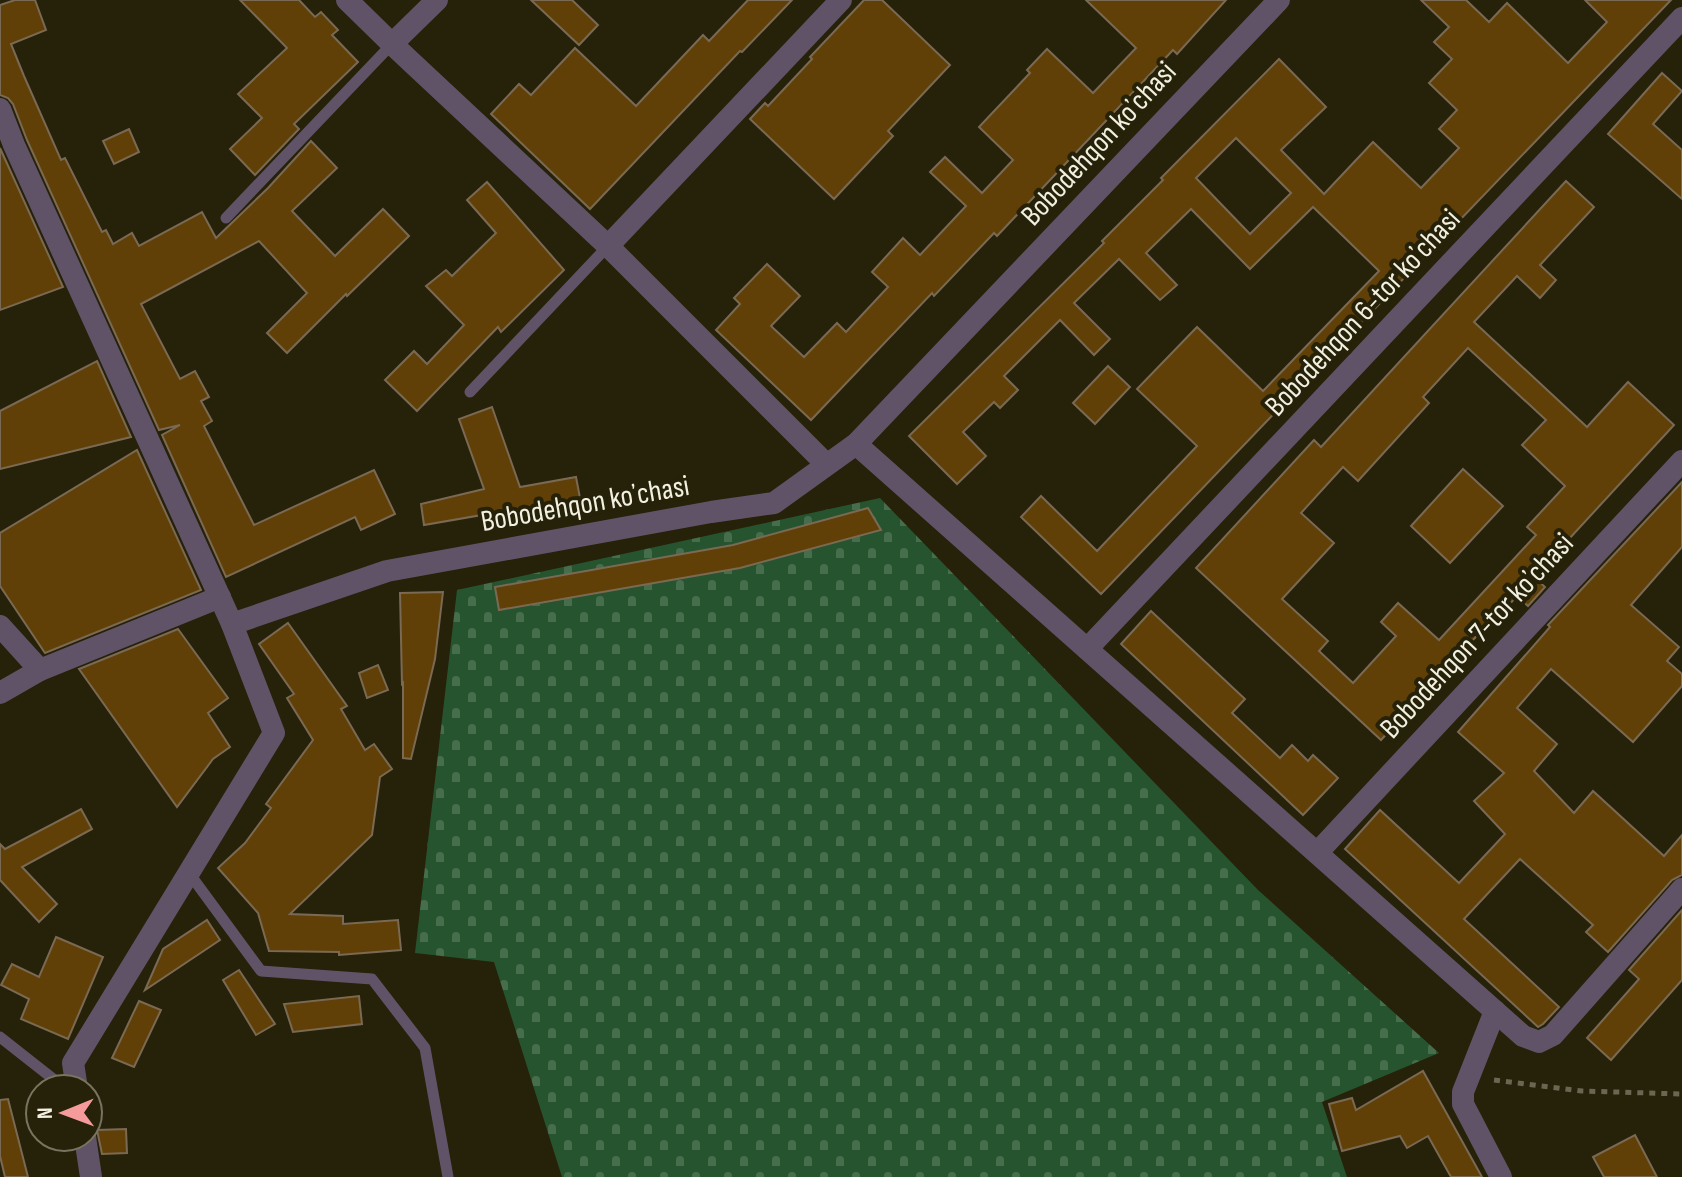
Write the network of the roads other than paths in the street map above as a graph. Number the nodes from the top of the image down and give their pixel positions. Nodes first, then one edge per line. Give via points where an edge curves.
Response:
1 (347, 0) edge
2 (437, 0) edge
3 (841, 0) edge
4 (1279, 0) edge
5 (1682, 18) edge
6 (392, 44) junction
7 (0, 109) edge
8 (226, 218) dead end
9 (608, 246) junction
10 (470, 392) dead end
11 (856, 444) junction
12 (1682, 461) edge
13 (826, 464) junction
14 (220, 597) junction
15 (232, 624) junction
16 (0, 626) edge
17 (1087, 649) junction
18 (40, 670) junction
19 (0, 693) edge
20 (1317, 853) junction
21 (189, 873) junction
22 (1682, 889) edge
23 (1495, 1011) junction
24 (0, 1037) edge
25 (46, 1073) edge
26 (75, 1073) edge
27 (87, 1153) edge
28 (91, 1177) edge
29 (448, 1177) edge
30 (1501, 1177) edge

1 - 6 street
2 - 6 street
3 - 9 street
4 - 11 street, Bobodehqon koʼchasi
5 - 17 street, Bobodehqon 6-tor koʼchasi
6 - 8 lane
6 - 9 street
7 - 14 street
9 - 10 lane
9 - 13 street
11 - 13 street, Bobodehqon koʼchasi
11 - 17 street
12 - 20 street, Bobodehqon 7-tor koʼchasi
13 - 15 street, Bobodehqon koʼchasi via 774,503 387,571
14 - 15 street
14 - 18 street
15 - 21 street via 274,733
16 - 18 street
17 - 20 street
18 - 19 street
20 - 23 street
21 - 26 street via 73,1063
21 - 29 lane via 261,971 372,979 425,1048
22 - 23 street via 1553,1035 1539,1042 1523,1036
23 - 30 street via 1463,1104
24 - 25 lane
27 - 28 street

